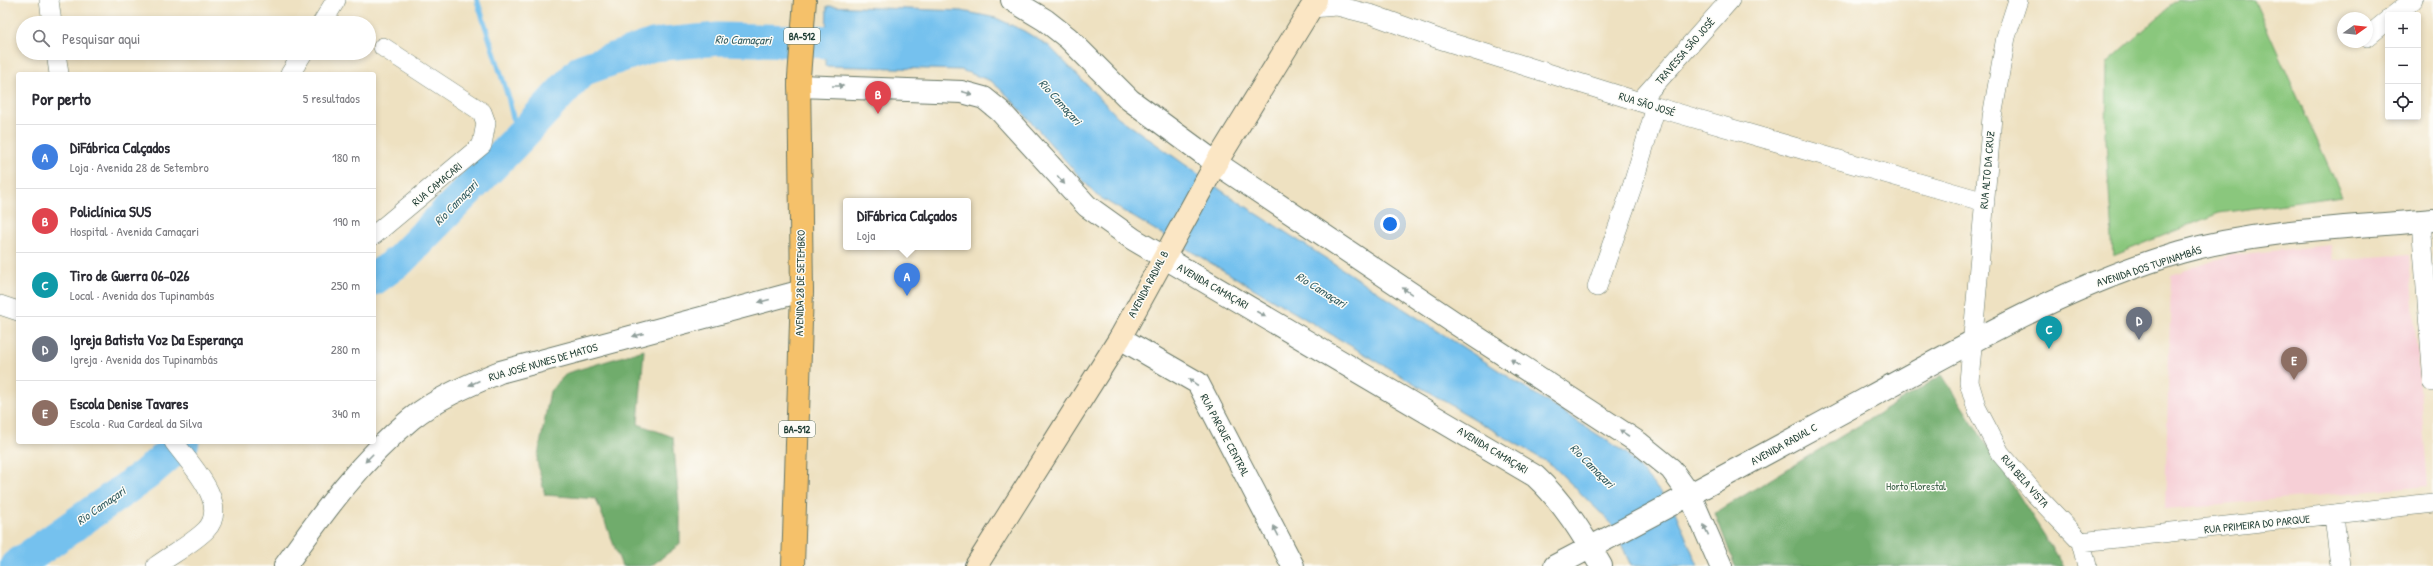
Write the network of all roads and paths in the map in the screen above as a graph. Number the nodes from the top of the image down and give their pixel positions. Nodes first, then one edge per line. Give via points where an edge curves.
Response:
1 (49, 0) edge
2 (336, 0) edge
3 (1012, 0) edge
4 (1730, 0) edge
5 (2018, 0) edge
6 (2413, 0) edge
7 (804, 2) edge
8 (1313, 4) edge
9 (2398, 12) edge
10 (51, 16) edge
11 (326, 16) edge
12 (2385, 23) edge
13 (2373, 33) edge
14 (383, 47) dead end
15 (57, 60) edge
16 (299, 60) edge
17 (59, 72) edge
18 (291, 72) edge
19 (799, 77) junction
20 (1648, 104) junction
21 (1214, 168) junction
22 (1984, 202) junction
23 (2427, 221) edge
24 (376, 233) edge
25 (1166, 251) junction
26 (1597, 287) dead end
27 (802, 291) junction
28 (0, 305) edge
29 (16, 310) edge
30 (1120, 338) junction
31 (1972, 342) junction
32 (2433, 382) edge
33 (175, 444) edge
34 (1683, 499) junction
35 (2433, 503) edge
36 (2334, 516) junction
37 (2081, 542) junction
38 (1600, 549) edge
39 (156, 566) edge
40 (285, 566) edge
41 (793, 566) edge
42 (976, 566) edge
43 (1294, 566) edge
44 (1555, 566) edge
45 (1721, 566) edge
46 (2088, 566) edge
47 (2340, 566) edge

1 - 10 street
2 - 11 street
3 - 21 street via 1046,20 1068,38 1130,100
4 - 20 street, TRAVESSA SÃO JOSÉ
5 - 22 street, RUA ALTO DA CRUZ via 2006,37 1992,117
6 - 9 street
7 - 19 main road, AVENIDA 28 DE SETEMBRO / BA-512
8 - 20 street, RUA SÃO JOSÉ via 1337,6 1373,15 1439,39
8 - 21 main road, AVENIDA RADIAL B
12 - 13 street
14 - 24 street, RUA CAMACARI via 482,112 486,123 482,145
15 - 17 street
16 - 18 street
19 -> 25 street, AVENIDA CAMAÇARI via 962,92 984,98 1000,111 1087,206 1133,239
19 - 27 main road, AVENIDA 28 DE SETEMBRO / BA-512
20 - 22 street, RUA SÃO JOSÉ
20 - 26 street via 1632,187
21 - 25 main road, AVENIDA RADIAL B
34 -> 21 street via 1671,469 1639,443
22 - 31 street, RUA ALTO DA CRUZ
23 - 31 street, AVENIDA DOS TUPINAMBÁS via 2254,236 2181,252 2100,280
23 - 32 street
25 - 30 main road, AVENIDA RADIAL B
25 -> 38 street, AVENIDA CAMAÇARI via 1535,476 1555,495
27 -> 40 street, RUA JOSÉ NUNES DE MATOS via 500,372 454,392 412,418 368,458 331,502
27 - 41 main road, AVENIDA 28 DE SETEMBRO / BA-512
28 - 29 street
30 - 42 main road, AVENIDA RADIAL B
43 -> 30 street, RUA PARQUE CENTRAL via 1198,384
31 - 34 street, AVENIDA RADIAL C
31 - 37 street, RUA BELA VISTA via 1969,382 1978,409 2000,453
33 - 39 street via 208,489 214,504 213,519 206,530
34 - 38 street, AVENIDA RADIAL C
45 -> 34 street
35 - 36 street, RUA PRIMEIRA DO PARQUE
36 - 37 street, RUA PRIMEIRA DO PARQUE
36 - 47 street
37 - 46 street, RUA BELA VISTA
38 - 44 street, AVENIDA RADIAL C

